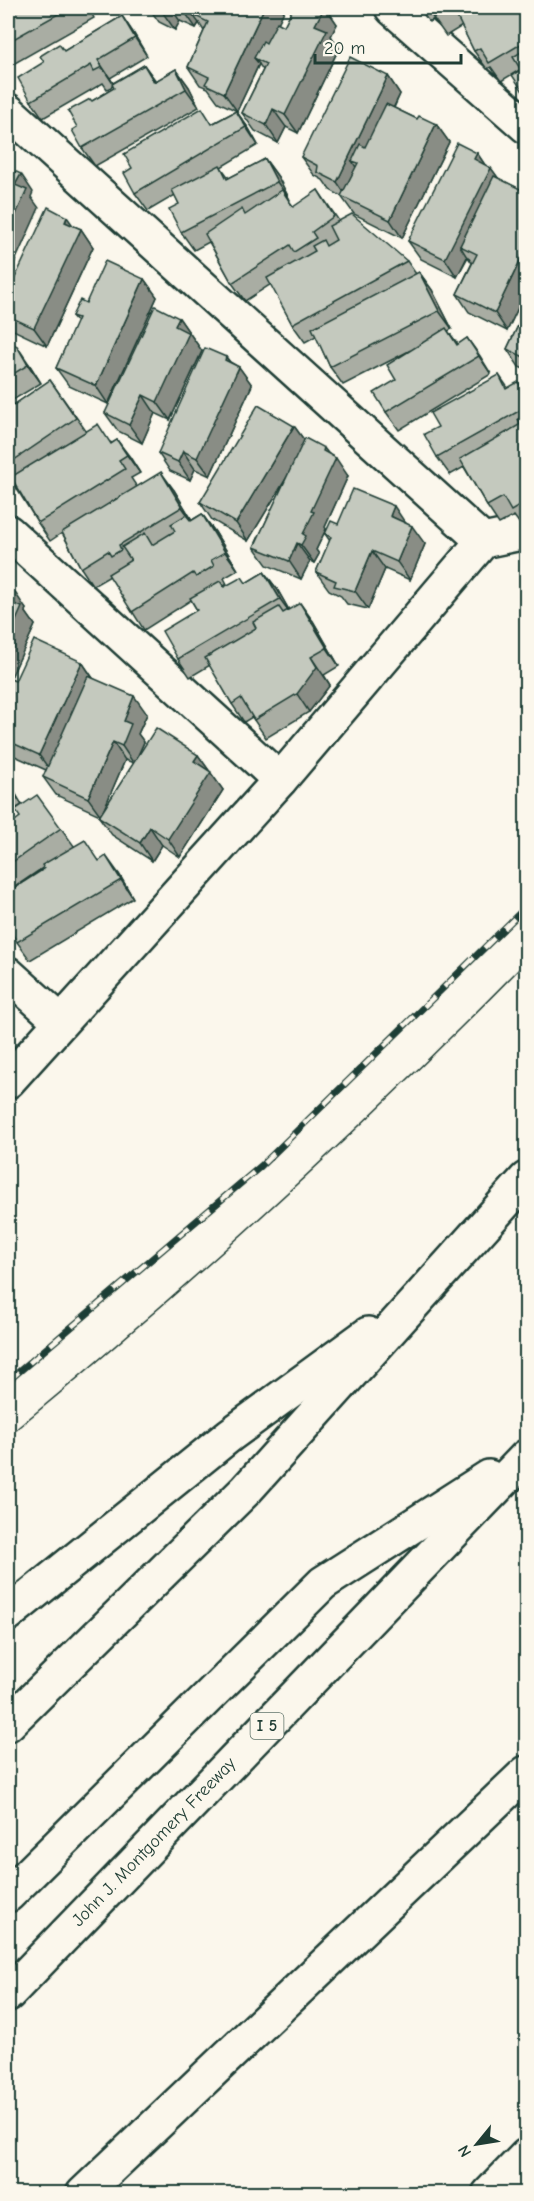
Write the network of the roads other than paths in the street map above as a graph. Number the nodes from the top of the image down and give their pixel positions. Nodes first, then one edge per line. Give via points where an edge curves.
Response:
1 (392, 8) edge
2 (8, 111) edge
3 (526, 126) edge
4 (8, 532) edge
5 (526, 532) edge
6 (483, 541) junction
7 (280, 780) junction
8 (8, 974) edge
9 (60, 1021) junction
10 (8, 1081) edge
11 (526, 1179) edge
12 (425, 1292) junction
13 (526, 1456) edge
14 (8, 1614) edge
15 (8, 1724) edge
16 (526, 1773) edge
17 (8, 1895) edge
18 (8, 1994) edge
19 (526, 2156) edge
20 (83, 2193) edge
21 (489, 2193) edge

1 - 3 main road
2 - 6 main road
4 - 7 main road
5 - 6 main road
6 - 7 main road
7 - 9 main road
8 - 9 main road
9 - 10 main road
11 - 12 main road
12 - 14 main road via 230,1436
12 - 15 main road via 246,1490
13 - 17 main road via 322,1582
13 - 18 main road, John J. Montgomery Freeway / I 5
16 - 20 main road
19 - 21 main road

